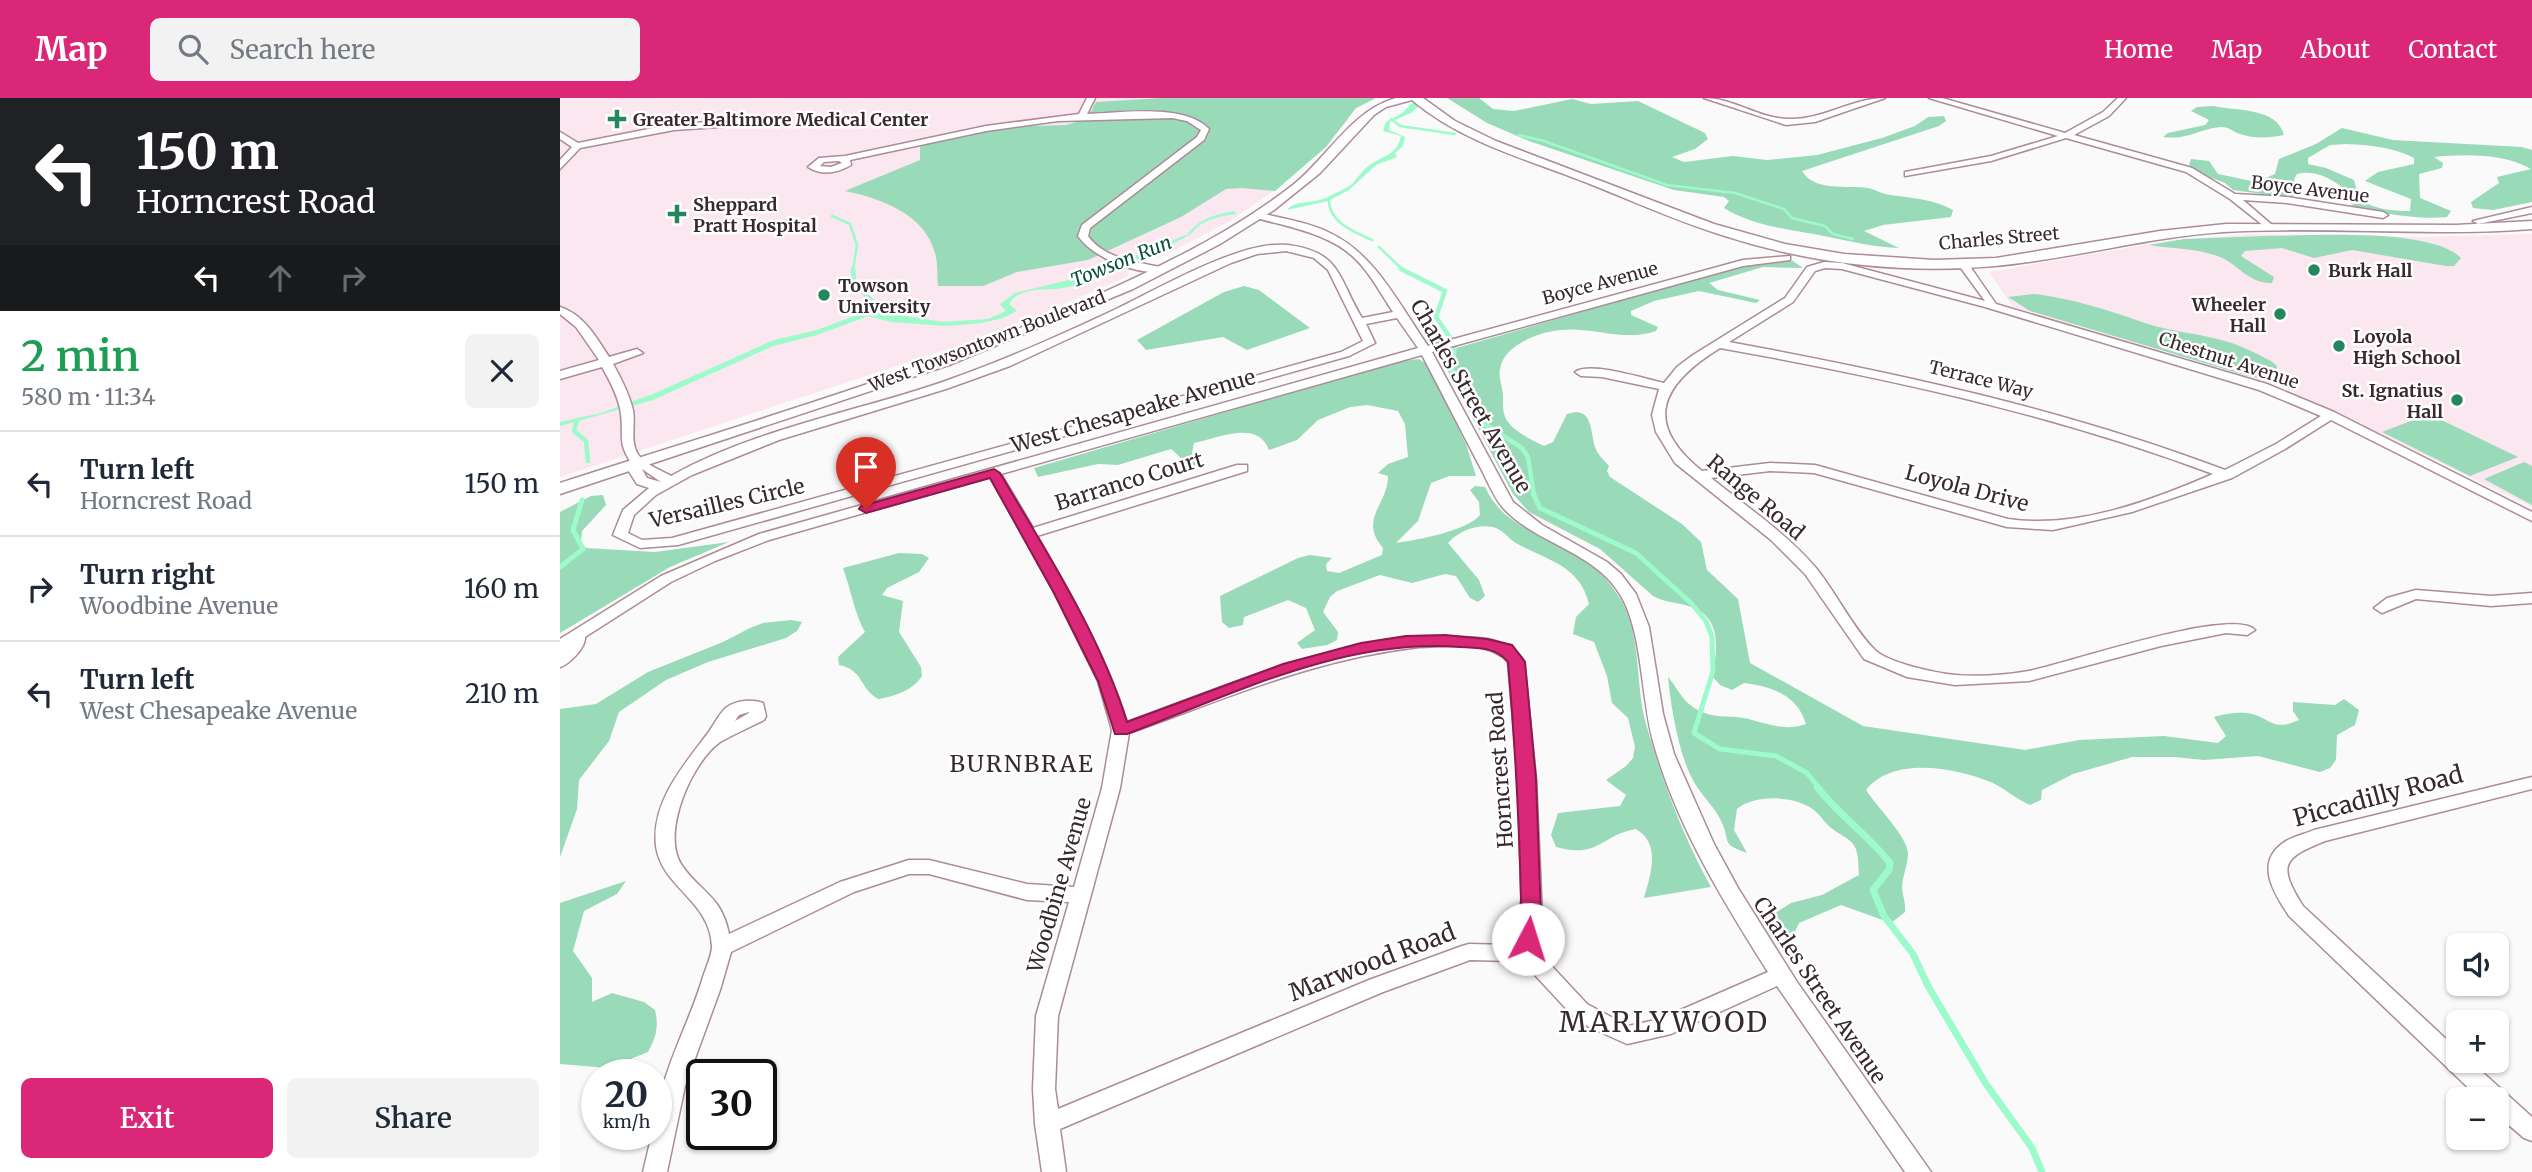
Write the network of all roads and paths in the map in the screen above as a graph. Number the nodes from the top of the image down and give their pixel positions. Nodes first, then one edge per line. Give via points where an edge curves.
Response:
1 (1091, 98) edge
2 (1409, 98) edge
3 (1416, 98) edge
4 (1708, 98) edge
5 (1881, 98) edge
6 (1933, 98) edge
7 (2122, 98) edge
8 (1384, 101) edge
9 (1431, 103) edge
10 (1082, 116) junction
11 (762, 121) dead end
12 (1354, 129) junction
13 (560, 135) edge
14 (2062, 135) junction
15 (577, 146) junction
16 (845, 159) dead end
17 (560, 166) edge
18 (1908, 174) dead end
19 (2233, 197) junction
20 (2532, 210) edge
21 (1256, 215) junction
22 (2383, 215) dead end
23 (2532, 216) edge
24 (2478, 221) junction
25 (2264, 223) junction
26 (2532, 225) edge
27 (2069, 242) junction
28 (1849, 251) junction
29 (1791, 254) junction
30 (1963, 264) junction
31 (1160, 270) junction
32 (1989, 305) junction
33 (560, 310) edge
34 (1398, 310) junction
35 (1356, 318) junction
36 (1718, 344) junction
37 (1425, 350) junction
38 (636, 353) dead end
39 (605, 362) junction
40 (1581, 372) dead end
41 (560, 375) edge
42 (1665, 387) junction
43 (2330, 415) junction
44 (638, 463) junction
45 (1242, 468) dead end
46 (994, 473) junction
47 (2227, 475) junction
48 (1697, 476) junction
49 (666, 484) junction
50 (560, 489) edge
51 (2532, 517) edge
52 (1028, 534) junction
53 (2532, 597) edge
54 (2382, 608) dead end
55 (2247, 630) dead end
56 (578, 635) junction
57 (560, 646) edge
58 (560, 662) edge
59 (1121, 730) junction
60 (713, 739) dead end
61 (2532, 783) edge
62 (1080, 895) junction
63 (722, 947) junction
64 (1517, 953) junction
65 (1779, 976) junction
66 (2482, 1087) edge
67 (2509, 1111) edge
68 (1046, 1124) junction
69 (2532, 1131) edge
70 (654, 1172) edge
71 (1054, 1172) edge
72 (1919, 1172) edge

1 - 10 street
2 - 8 main road, West Towsontown Boulevard
3 - 9 main road, Charles Street
4 - 5 street via 1786,122 1812,120
6 - 14 street
7 - 14 street via 2092,122
8 - 12 main road, West Towsontown Boulevard
9 - 12 main road via 1393,108
9 - 28 main road, Charles Street via 1725,221
9 - 29 main road, Charles Street via 1447,121 1492,142
10 - 16 street via 1004,125
10 - 31 street via 1165,115 1192,120 1205,129 1201,138 1085,227 1087,243 1111,256
11 - 15 street via 674,127
12 - 21 main road, West Towsontown Boulevard via 1310,176
13 - 15 street
14 - 18 street via 2001,155
14 - 19 street via 2178,166
15 - 17 street
19 - 22 street, Boyce Avenue
19 - 25 street
20 - 24 street
21 - 31 main road, West Towsontown Boulevard
21 - 34 street, Charles Street Avenue via 1313,230 1343,244 1365,263
23 - 24 main road, Charles Street
24 - 25 main road, Charles Street
25 - 26 main road, Charles Street via 2457,230
25 - 27 main road, Charles Street via 2169,224
25 - 30 main road, Charles Street via 2169,232 2027,258
27 - 28 main road, Charles Street via 1969,255
27 - 30 main road via 2053,249
28 - 30 main road
29 - 30 main road, Charles Street
29 - 37 street, Boyce Avenue
30 - 32 street via 1992,302
31 - 44 main road, West Towsontown Boulevard via 960,355
32 - 36 street via 1877,274 1824,265 1807,273 1797,292 1779,307
32 - 43 street, Chestnut Avenue via 2263,387
33 - 39 street via 578,322
34 - 35 street
34 - 37 street, Charles Street Avenue
35 - 49 street, Versailles Circle via 1338,274 1323,258 1286,248 1258,250 1220,262 999,366 741,449
35 - 49 street, Versailles Circle via 1369,343 1345,354 673,542 640,544 624,539 619,528 626,515
36 - 42 street
36 - 47 street, Terrace Way via 1991,398 2134,440
37 - 46 street, West Chesapeake Avenue
37 - 65 street, Charles Street Avenue via 1507,504 1521,518 1591,556 1628,594 1640,622 1660,737 1679,790 1723,882
38 - 39 street
39 - 41 street
39 - 44 street via 627,410 625,440
40 - 42 street
42 - 48 street, Range Road via 1659,403 1662,432 1672,451
43 - 47 street, Loyola Drive via 2269,456
43 - 51 street, Chestnut Avenue
44 - 49 street, Versailles Circle via 635,470 642,481
44 - 50 main road, West Towsontown Boulevard
45 - 52 street, Barranco Court
46 - 52 street, Woodbine Avenue
46 - 56 street, West Chesapeake Avenue via 730,550 666,579
47 - 48 street, Loyola Drive via 2076,523 2040,528 2007,523 1815,469 1770,467
48 - 55 street, Range Road via 1776,537 1810,571 1870,655 1913,673 1955,680 2029,676 2160,640 2225,628
52 - 59 street, Woodbine Avenue via 1106,681
53 - 54 street via 2496,601 2403,595
56 - 57 street
56 - 58 street, West Chesapeake Avenue via 578,642
59 - 62 street, Woodbine Avenue via 1111,788
59 - 64 street, Horncrest Road via 1288,667 1361,648 1445,640 1506,649 1516,662 1527,779 1531,916 1528,939
60 - 63 street via 689,765 676,790 665,839 670,862 714,915
61 - 66 street, Piccadilly Road via 2321,835 2289,848 2277,864 2279,884 2296,911
62 - 63 street via 1027,892 929,867 909,867 847,887
62 - 68 street, Woodbine Avenue via 1047,1016
63 - 70 street via 674,1086
64 - 65 street via 1540,967 1580,1010 1627,1035 1663,1028
64 - 68 street, Marwood Road via 1455,955
65 - 72 street, Charles Street Avenue
67 - 69 street, Piccadilly Road
68 - 71 street, Woodbine Avenue

